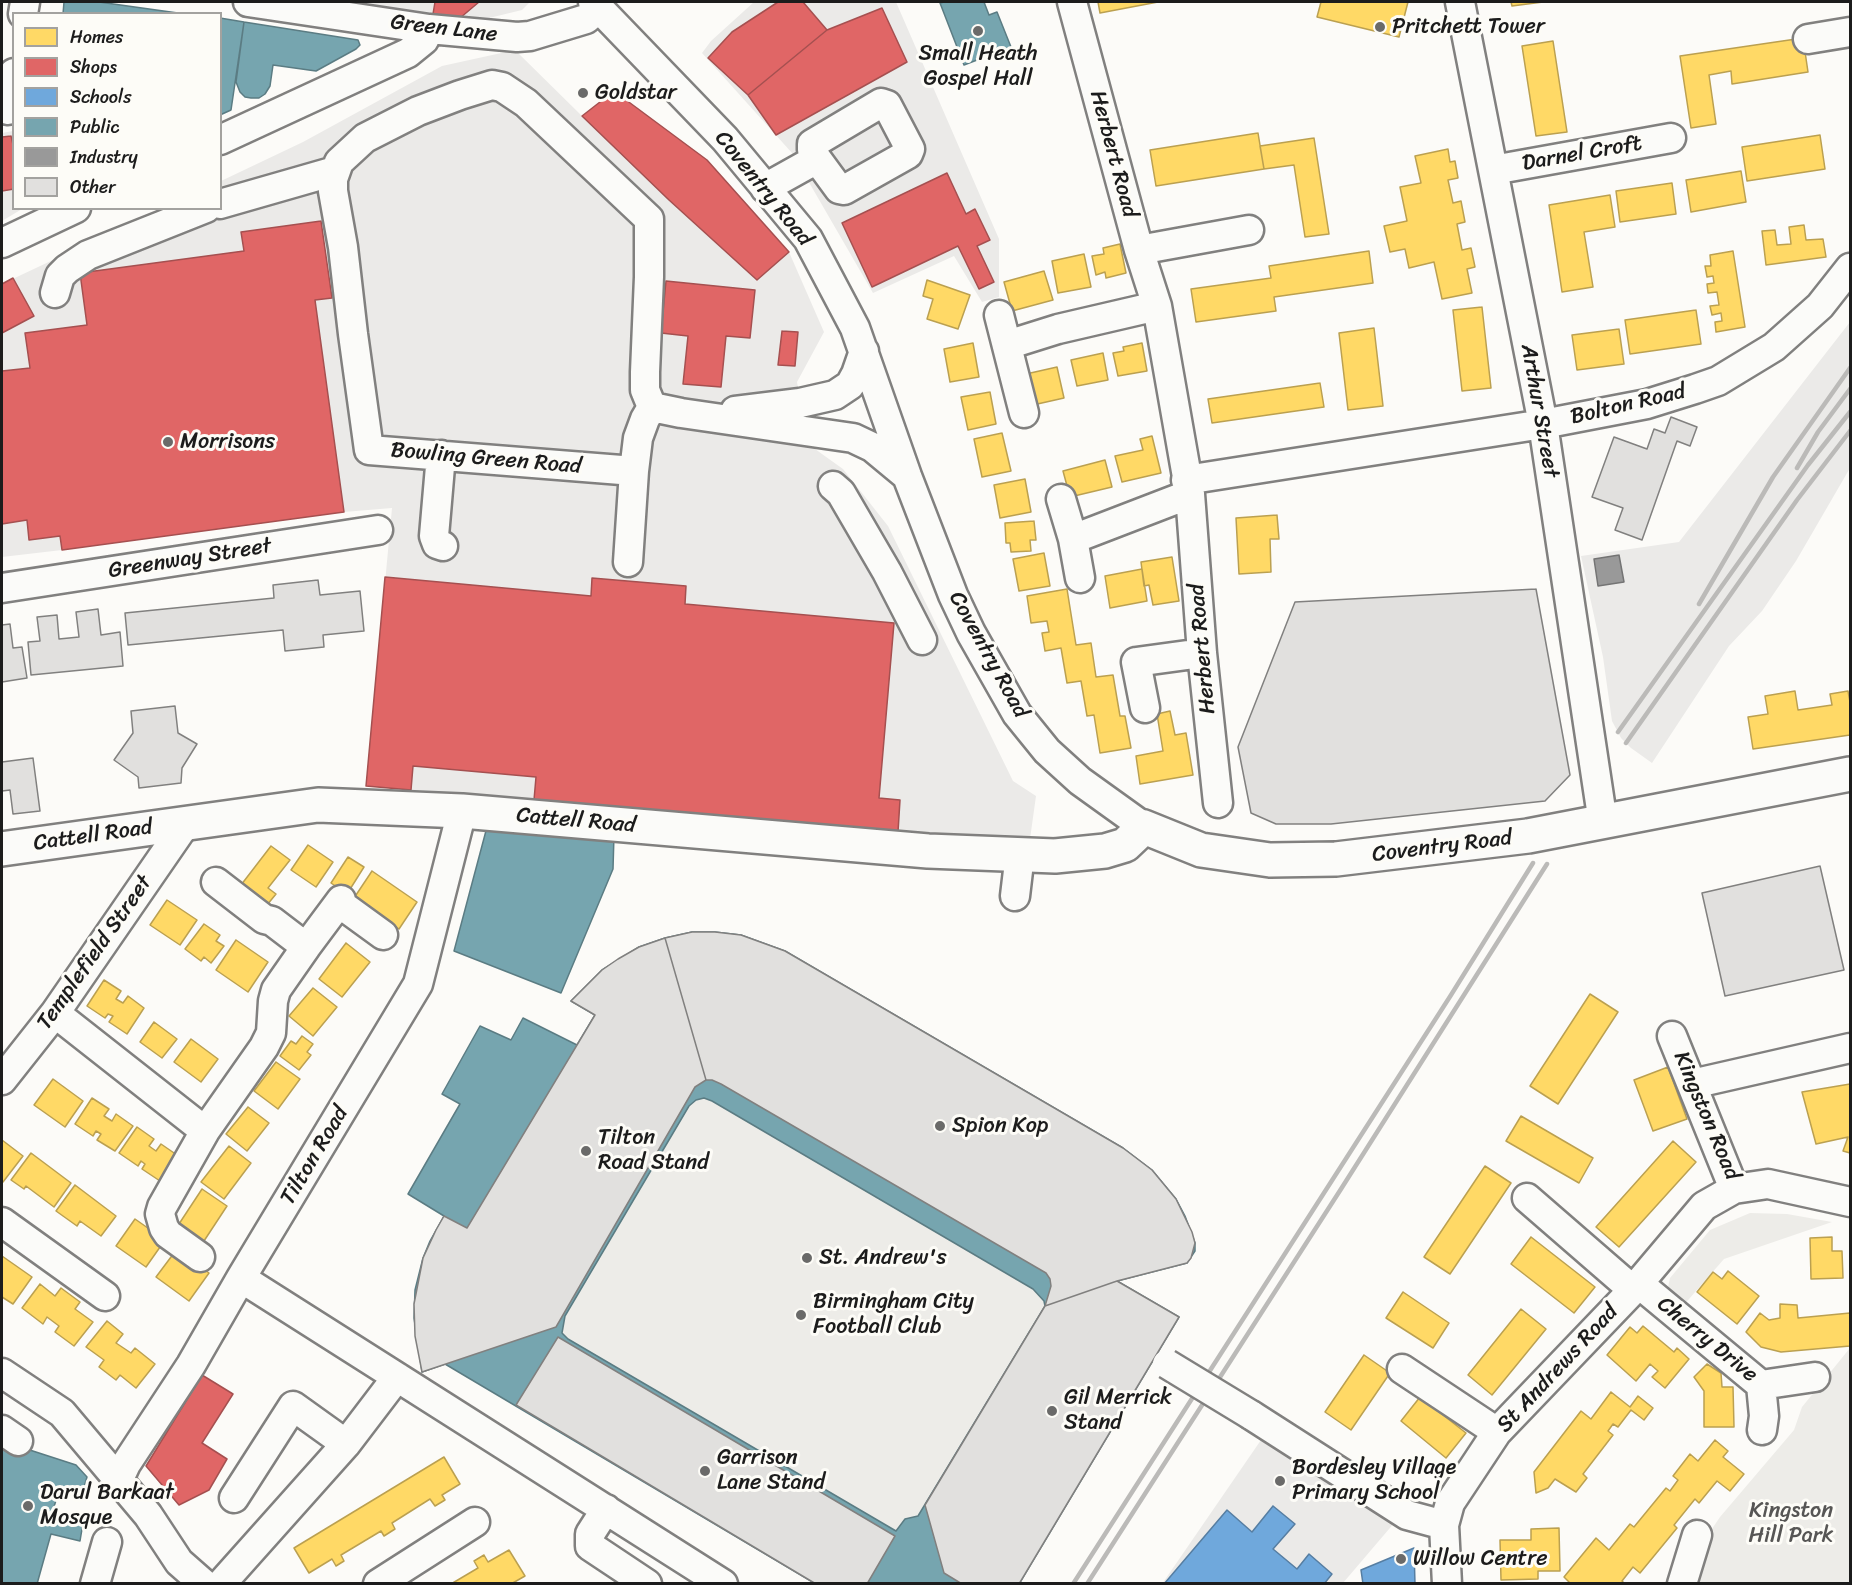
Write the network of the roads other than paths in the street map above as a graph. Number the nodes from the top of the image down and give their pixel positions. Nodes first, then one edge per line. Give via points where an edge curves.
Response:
1 (248, 2) edge
2 (1072, 2) edge
3 (1460, 2) edge
4 (596, 5) edge
5 (429, 29) junction
6 (1851, 32) edge
7 (1808, 39) dead end
8 (12, 85) edge
9 (8, 110) dead end
10 (1671, 138) dead end
11 (222, 139) edge
12 (817, 159) dead end
13 (1493, 170) junction
14 (335, 171) junction
15 (765, 188) junction
16 (222, 203) edge
17 (72, 210) edge
18 (201, 210) edge
19 (1249, 230) dead end
20 (2, 243) edge
21 (1139, 250) junction
22 (1851, 268) edge
23 (55, 293) dead end
24 (1157, 306) junction
25 (999, 315) dead end
26 (1007, 345) junction
27 (864, 351) junction
28 (652, 407) junction
29 (681, 413) junction
30 (1024, 413) dead end
31 (1543, 424) junction
32 (441, 455) junction
33 (634, 471) junction
34 (907, 476) junction
35 (833, 486) dead end
36 (1188, 487) junction
37 (1061, 499) dead end
38 (378, 530) dead end
39 (1073, 539) junction
40 (443, 546) dead end
41 (628, 562) dead end
42 (1080, 578) dead end
43 (2, 588) edge
44 (922, 640) dead end
45 (1202, 653) junction
46 (1145, 708) dead end
47 (1851, 774) edge
48 (1218, 803) dead end
49 (462, 811) junction
50 (186, 823) junction
51 (1603, 823) junction
52 (1144, 826) junction
53 (2, 849) edge
54 (1020, 855) junction
55 (216, 882) dead end
56 (1015, 896) dead end
57 (383, 935) dead end
58 (306, 947) junction
59 (55, 1013) junction
60 (1672, 1036) dead end
61 (1851, 1048) edge
62 (2, 1080) edge
63 (1692, 1084) junction
64 (205, 1131) junction
65 (1851, 1180) edge
66 (1734, 1189) junction
67 (1816, 1193) junction
68 (1527, 1198) dead end
69 (1851, 1202) edge
70 (2, 1222) edge
71 (200, 1257) dead end
72 (241, 1278) junction
73 (1636, 1287) junction
74 (105, 1296) dead end
75 (1167, 1364) dead end
76 (1402, 1369) dead end
77 (2, 1373) edge
78 (397, 1377) junction
79 (1815, 1377) dead end
80 (1761, 1385) junction
81 (1762, 1430) dead end
82 (1497, 1432) junction
83 (346, 1444) junction
84 (119, 1479) junction
85 (234, 1498) dead end
86 (606, 1509) junction
87 (475, 1522) dead end
88 (1444, 1525) junction
89 (1697, 1535) dead end
90 (107, 1542) dead end
91 (183, 1573) edge
92 (95, 1584) edge
93 (204, 1584) edge
94 (221, 1584) edge
95 (378, 1584) edge
96 (647, 1584) edge
97 (723, 1584) edge
98 (1447, 1584) edge
99 (1682, 1584) edge

1 - 5 street, Green Lane
2 - 21 street, Herbert Road
3 - 13 street, Arthur Street
4 - 5 street, Green Lane via 586,19 530,36
4 - 15 street, Coventry Road via 725,139
5 - 11 street via 424,40 408,54
6 - 7 street
8 - 9 street
10 - 13 street, Darnel Croft
12 - 15 street
13 - 31 street, Arthur Street
14 - 16 street
14 - 28 street via 339,162 365,138 460,95 492,85 526,103 649,219 645,390
14 - 32 street, Bowling Green Road via 333,191 369,450
15 - 27 street, Coventry Road via 808,239
17 - 20 street
18 - 23 street via 88,255 60,276
19 - 21 street
21 - 24 street, Herbert Road
22 - 31 street, Bolton Road via 1820,306 1774,347 1718,381 1647,404
24 - 26 street
24 - 36 street, Herbert Road
25 - 26 street
26 - 30 street
27 - 29 street via 850,385 836,395 728,412
27 - 34 street, Coventry Road
28 - 29 street
28 - 33 street via 638,438
29 - 34 street via 853,438 872,447
31 - 36 street, Bolton Road
31 - 51 street, Arthur Street
32 - 33 street, Bowling Green Road
32 - 40 street via 434,536 437,544
33 - 41 street
34 - 52 street, Coventry Road via 953,595 1017,714 1047,751
35 - 44 street via 841,493 887,572
36 - 39 street
36 - 45 street, Herbert Road
37 - 39 street
38 - 43 street, Greenway Street
39 - 42 street
45 - 46 street via 1136,662
45 - 48 street, Herbert Road
47 - 51 main road, Coventry Road
49 - 50 main road, Cattell Road via 318,805
49 - 54 main road, Cattell Road via 928,851
49 - 72 street, Tilton Road via 418,984
50 - 53 main road, Cattell Road
50 - 59 street, Templefield Street
51 - 52 main road, Coventry Road via 1411,851 1336,859 1270,860 1201,850
52 - 54 main road, Cattell Road via 1125,845 1105,851
54 - 56 street
55 - 58 street
57 - 58 street via 340,902
58 - 64 street via 276,990 271,1034 264,1047
59 - 62 street, Templefield Street
59 - 64 street
60 - 63 street, Kingston Road
61 - 63 street
63 - 66 street, Kingston Road
64 - 71 street via 160,1214 168,1234
65 - 67 street
66 - 67 street, Kingston Road via 1768,1184
66 - 73 street, St Andrews Road via 1704,1206
67 - 69 street, Kingston Road
68 - 73 street, Cherry Drive
70 - 74 street
72 - 78 street
72 - 84 street, Tilton Road
73 - 80 street, Cherry Drive
73 - 82 street, St Andrews Road
75 - 88 street, bridge via 1407,1515
76 - 82 street
77 - 84 street via 62,1413
78 - 83 street
78 - 86 street
79 - 80 street, Cherry Drive
80 - 81 street
82 - 88 street, St Andrews Road via 1450,1503
83 - 85 street via 293,1406
83 - 94 street
84 - 91 street via 148,1515
86 - 96 street via 590,1534 590,1546
86 - 97 street
87 - 95 street
88 - 98 street, St Andrews Road
89 - 99 street
90 - 92 street
91 - 93 street

